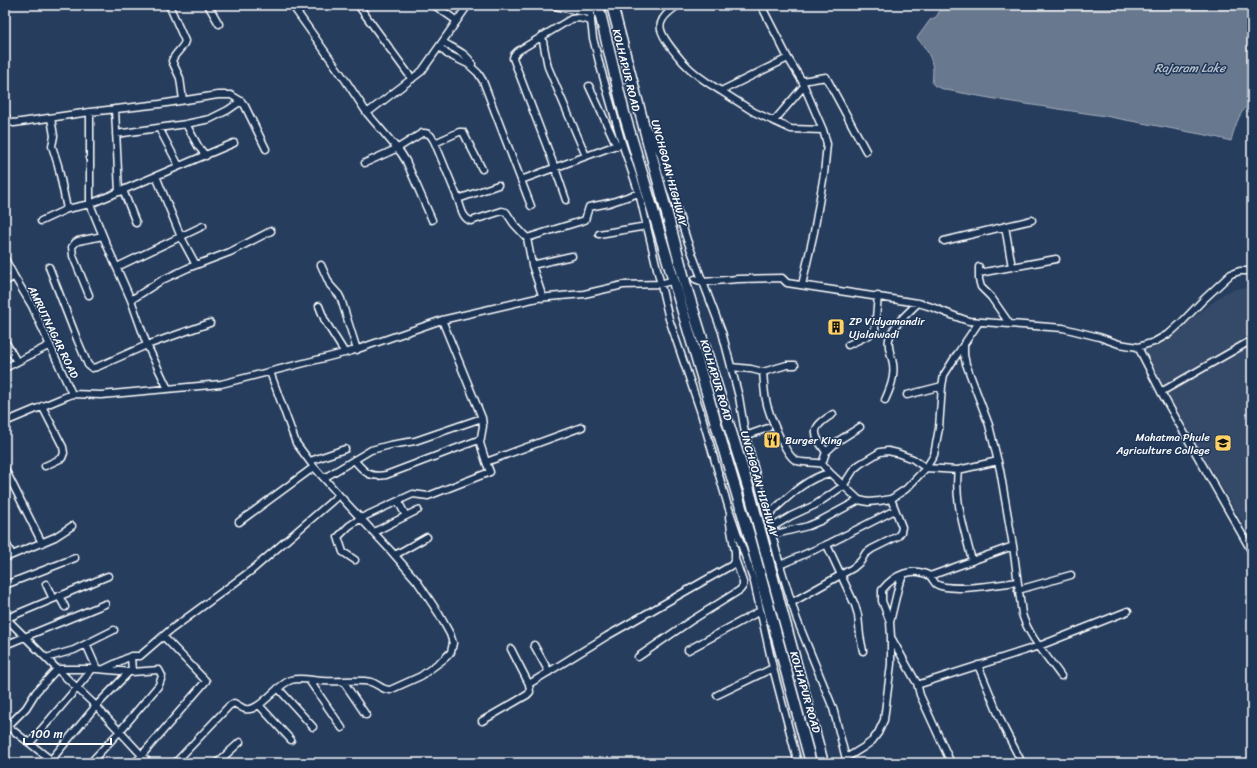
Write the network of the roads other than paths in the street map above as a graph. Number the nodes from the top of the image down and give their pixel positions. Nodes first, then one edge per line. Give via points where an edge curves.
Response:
1 (169, 5) edge
2 (208, 5) edge
3 (292, 5) edge
4 (358, 5) edge
5 (434, 5) edge
6 (468, 5) edge
7 (551, 5) edge
8 (581, 5) edge
9 (591, 5) edge
10 (598, 5) edge
11 (612, 5) edge
12 (678, 5) edge
13 (761, 5) edge
14 (574, 10) junction
15 (591, 17) junction
16 (457, 21) junction
17 (219, 24) dead end
18 (542, 36) junction
19 (441, 45) junction
20 (788, 58) junction
21 (412, 79) junction
22 (803, 84) junction
23 (589, 86) dead end
24 (721, 91) junction
25 (183, 100) junction
26 (241, 101) junction
27 (115, 109) junction
28 (90, 112) junction
29 (5, 113) edge
30 (366, 113) junction
31 (51, 118) junction
32 (643, 120) junction
33 (774, 121) junction
34 (186, 124) junction
35 (160, 128) junction
36 (823, 130) junction
37 (116, 134) junction
38 (234, 143) dead end
39 (435, 143) junction
40 (620, 145) junction
41 (398, 148) junction
42 (266, 149) dead end
43 (866, 152) dead end
44 (206, 156) junction
45 (586, 156) junction
46 (365, 163) dead end
47 (179, 166) junction
48 (555, 168) junction
49 (482, 169) dead end
50 (156, 176) junction
51 (521, 180) junction
52 (498, 185) dead end
53 (121, 191) junction
54 (639, 193) junction
55 (458, 199) junction
56 (566, 200) dead end
57 (90, 204) junction
58 (531, 206) dead end
59 (67, 209) junction
60 (432, 220) dead end
61 (1032, 220) dead end
62 (41, 221) dead end
63 (136, 223) dead end
64 (203, 226) dead end
65 (647, 226) junction
66 (1005, 226) junction
67 (271, 231) dead end
68 (599, 234) dead end
69 (103, 236) junction
70 (181, 237) junction
71 (527, 238) junction
72 (944, 240) dead end
73 (572, 256) dead end
74 (5, 259) edge
75 (1056, 259) dead end
76 (321, 264) dead end
77 (196, 265) junction
78 (532, 265) junction
79 (49, 267) dead end
80 (1012, 267) junction
81 (117, 268) junction
82 (1252, 271) edge
83 (14, 276) junction
84 (695, 279) dead end
85 (671, 281) dead end
86 (5, 282) edge
87 (703, 282) junction
88 (660, 284) junction
89 (802, 285) junction
90 (89, 295) dead end
91 (878, 296) junction
92 (543, 298) junction
93 (131, 300) junction
94 (918, 302) junction
95 (319, 306) dead end
96 (442, 320) junction
97 (979, 322) junction
98 (210, 323) dead end
99 (1009, 323) junction
100 (1252, 340) edge
101 (5, 341) edge
102 (50, 345) junction
103 (147, 345) junction
104 (848, 345) dead end
105 (964, 345) junction
106 (1138, 347) junction
107 (357, 350) junction
108 (345, 353) junction
109 (17, 362) junction
110 (795, 365) dead end
111 (731, 367) junction
112 (5, 368) edge
113 (270, 372) junction
114 (763, 372) junction
115 (942, 386) junction
116 (168, 389) junction
117 (1161, 392) junction
118 (72, 394) junction
119 (907, 395) dead end
120 (884, 400) dead end
121 (42, 406) junction
122 (833, 414) dead end
123 (482, 418) junction
124 (5, 422) edge
125 (582, 427) dead end
126 (860, 427) dead end
127 (768, 428) dead end
128 (746, 436) junction
129 (481, 439) junction
130 (345, 449) dead end
131 (826, 452) junction
132 (354, 460) junction
133 (310, 461) junction
134 (998, 461) junction
135 (486, 462) junction
136 (822, 464) junction
137 (45, 466) dead end
138 (314, 467) junction
139 (926, 468) junction
140 (5, 469) edge
141 (958, 470) junction
142 (830, 473) junction
143 (7, 477) edge
144 (324, 478) junction
145 (843, 486) junction
146 (339, 496) junction
147 (891, 499) junction
148 (859, 500) junction
149 (398, 501) junction
150 (728, 506) junction
151 (418, 510) dead end
152 (895, 510) junction
153 (406, 516) junction
154 (767, 516) junction
155 (361, 518) junction
156 (239, 522) dead end
157 (72, 526) dead end
158 (374, 532) junction
159 (771, 532) junction
160 (427, 537) dead end
161 (1249, 540) edge
162 (5, 541) edge
163 (42, 543) junction
164 (827, 545) junction
165 (1013, 546) junction
166 (1252, 552) edge
167 (395, 555) junction
168 (12, 556) junction
169 (5, 558) edge
170 (75, 558) dead end
171 (735, 559) junction
172 (355, 560) dead end
173 (972, 561) junction
174 (780, 565) junction
175 (904, 574) junction
176 (841, 575) junction
177 (1071, 575) dead end
178 (108, 576) dead end
179 (930, 576) junction
180 (1017, 582) junction
181 (46, 584) dead end
182 (5, 585) edge
183 (1018, 590) junction
184 (59, 596) junction
185 (53, 599) junction
186 (791, 603) junction
187 (105, 604) dead end
188 (65, 608) dead end
189 (760, 611) junction
190 (1128, 611) dead end
191 (6, 618) edge
192 (890, 622) junction
193 (114, 630) dead end
194 (163, 636) junction
195 (25, 638) junction
196 (891, 638) junction
197 (86, 644) junction
198 (5, 645) edge
199 (534, 646) dead end
200 (1039, 646) junction
201 (511, 649) dead end
202 (688, 650) dead end
203 (864, 651) dead end
204 (131, 656) junction
205 (638, 657) dead end
206 (46, 658) junction
207 (978, 665) junction
208 (773, 668) junction
209 (57, 669) junction
210 (97, 669) junction
211 (131, 672) junction
212 (549, 672) junction
213 (1061, 676) dead end
214 (309, 680) junction
215 (343, 681) junction
216 (917, 683) junction
217 (529, 684) junction
218 (77, 688) junction
219 (278, 688) junction
220 (717, 695) dead end
221 (259, 705) junction
222 (96, 706) junction
223 (366, 715) dead end
224 (482, 721) dead end
225 (6, 725) edge
226 (313, 727) dead end
227 (342, 728) dead end
228 (120, 731) junction
229 (291, 740) dead end
230 (240, 742) dead end
231 (30, 743) junction
232 (142, 755) junction
233 (847, 760) edge
234 (53, 762) edge
235 (90, 763) edge
236 (136, 763) edge
237 (149, 763) edge
238 (175, 763) edge
239 (217, 763) edge
240 (798, 763) edge
241 (811, 763) edge
242 (823, 763) edge
243 (951, 763) edge
244 (1022, 763) edge

1 - 25 street via 186,41 172,61 180,78
2 - 17 street
3 - 30 street
4 - 21 street
5 - 16 street
6 - 16 street
7 - 14 street
8 - 14 street
9 - 15 street
10 - 241 highway, KOLHAPUR ROAD via 624,113 750,538
11 - 32 highway, UNCHGOAN HIGHWAY
12 - 24 street via 660,23 661,32 684,63
13 - 20 street
14 - 15 street via 590,12
15 - 18 street via 571,19
15 - 40 street via 594,44
16 - 19 street
18 - 45 street via 548,67
18 - 48 street via 516,52 513,60
19 - 21 street via 422,71
19 - 51 street via 452,47 469,59 486,86
20 - 22 street
20 - 24 street
21 - 30 street
22 - 33 street
22 - 36 street
22 - 43 street via 826,77
23 - 40 street
24 - 33 street via 754,112
25 - 26 street via 218,94 231,95
25 - 27 street
26 - 34 street via 210,119
26 - 42 street
27 - 28 street
27 - 37 street
28 - 31 street
28 - 57 street
29 - 31 street via 11,122
30 - 41 street
31 - 59 street via 54,136 52,146
32 - 87 street via 660,152
32 - 242 highway, UNCHGOAN HIGHWAY via 687,290 752,504
33 - 36 street via 791,129
34 - 35 street
34 - 44 street
35 - 37 street
35 - 47 street
36 - 89 street via 827,144 824,174
37 - 53 street
38 - 44 street
39 - 41 street via 430,134 425,133
39 - 49 street via 463,132
39 - 55 street
40 - 45 street
40 - 54 street
41 - 46 street
41 - 60 street
44 - 47 street
45 - 48 street
47 - 50 street
48 - 51 street
48 - 56 street
50 - 53 street
50 - 70 street
51 - 58 street
52 - 55 street
53 - 57 street
53 - 63 street
54 - 65 street
54 - 71 street via 589,208 586,220
55 - 71 street via 468,220 506,212
57 - 59 street
57 - 69 street
59 - 62 street
61 - 66 street
64 - 70 street
65 - 68 street
65 - 88 street
66 - 72 street
66 - 80 street
67 - 77 street via 230,252
69 - 81 street
69 - 90 street via 78,241 72,247 73,256
70 - 77 street
70 - 81 street
71 - 78 street
73 - 78 street
74 - 83 street, AMRUTNAGAR ROAD
75 - 80 street
76 - 107 street via 330,284 339,294
77 - 93 street via 162,280
78 - 92 street
79 - 103 street via 90,367 97,367
80 - 99 street via 979,270 981,287
81 - 93 street
82 - 106 street via 1230,274 1170,333
83 - 86 street
83 - 102 street, AMRUTNAGAR ROAD via 32,306
84 - 87 street
85 - 88 street
87 - 89 street via 782,278 787,282
87 - 111 street via 722,332
88 - 92 street via 623,285 584,294
88 - 150 street
89 - 91 street
91 - 94 street
91 - 104 street via 875,329 869,335
92 - 96 street
93 - 103 street
94 - 97 street via 956,318
94 - 120 street via 895,327 889,339 893,376
95 - 108 street
96 - 107 street
96 - 123 street
97 - 99 street
97 - 105 street
98 - 103 street
99 - 106 street via 1063,328
100 - 117 street
101 - 109 street
102 - 109 street
102 - 118 street, AMRUTNAGAR ROAD
103 - 116 street
105 - 115 street via 944,375
105 - 134 street via 966,364 989,425
106 - 117 street
107 - 108 street
108 - 113 street
109 - 112 street
110 - 114 street
111 - 114 street
111 - 128 street
113 - 116 street via 221,384
113 - 133 street via 296,443
114 - 136 street via 768,407 789,455 796,461
115 - 119 street
115 - 139 street via 940,423 934,455
116 - 118 street via 101,395
117 - 161 street
118 - 121 street
121 - 124 street
121 - 137 street via 64,453 62,458
122 - 131 street via 817,427 816,435
123 - 129 street
123 - 132 street via 415,441 371,450
125 - 135 street
126 - 131 street
127 - 128 street
128 - 154 street
129 - 132 street via 377,476 366,473
129 - 135 street
130 - 133 street
131 - 136 street
132 - 144 street
133 - 138 street
134 - 141 street
134 - 165 street
135 - 149 street via 490,472 428,496 413,494
136 - 142 street
138 - 144 street
138 - 156 street
139 - 141 street
139 - 145 street via 913,459 897,453 880,452 860,464
139 - 147 street via 906,489
140 - 143 street
141 - 173 street via 957,496
142 - 145 street
142 - 154 street via 805,484
143 - 163 street
144 - 146 street
145 - 148 street
145 - 159 street via 815,505 791,516
146 - 155 street
146 - 194 street via 252,570
147 - 148 street via 868,502
147 - 152 street
148 - 159 street via 840,512 808,526
149 - 153 street
149 - 155 street
150 - 171 street
150 - 189 street via 752,576
151 - 153 street
152 - 164 street
152 - 176 street via 902,527 898,536 872,549 861,561
153 - 158 street
154 - 159 street
155 - 158 street
155 - 172 street via 338,537 343,552
157 - 163 street
158 - 167 street
159 - 174 street
160 - 167 street
161 - 166 street
162 - 168 street
163 - 168 street
164 - 174 street
164 - 176 street
165 - 173 street
165 - 180 street
167 - 215 street via 417,581 439,614 453,643 451,652 421,676 390,690 370,682
168 - 169 street
170 - 182 street
171 - 205 street via 743,582 740,590
171 - 212 street via 732,565
173 - 179 street
174 - 186 street
175 - 179 street via 915,571
175 - 192 street
175 - 192 street via 882,590 882,601
176 - 186 street
176 - 203 street via 855,605
177 - 183 street
178 - 184 street
179 - 180 street via 936,584 946,587 962,588
180 - 183 street
181 - 185 street
183 - 200 street via 1024,623
184 - 185 street
184 - 188 street
185 - 191 street
186 - 233 street via 833,708
187 - 195 street
189 - 202 street
189 - 208 street
190 - 200 street
191 - 195 street
192 - 196 street
193 - 197 street
194 - 204 street via 140,656
194 - 232 street via 206,681
195 - 198 street
195 - 206 street
196 - 216 street
196 - 233 street via 891,664 884,720 872,741
197 - 206 street
197 - 210 street
199 - 212 street
200 - 207 street
200 - 213 street
201 - 217 street
204 - 210 street
204 - 211 street
206 - 209 street
207 - 216 street
207 - 244 street via 1004,728
208 - 220 street
208 - 240 street
209 - 210 street
209 - 218 street
209 - 225 street via 36,692 26,708
210 - 211 street
210 - 218 street
211 - 222 street
211 - 228 street via 159,670 162,676 159,685
212 - 217 street
214 - 215 street
214 - 219 street via 290,680
214 - 227 street
215 - 223 street
216 - 243 street
217 - 224 street via 527,695
218 - 222 street
218 - 231 street
219 - 221 street
219 - 226 street
221 - 229 street
221 - 238 street via 250,709 234,703 228,706
222 - 228 street
222 - 234 street
225 - 231 street
228 - 232 street
228 - 235 street
230 - 239 street
231 - 234 street
232 - 236 street
232 - 237 street

